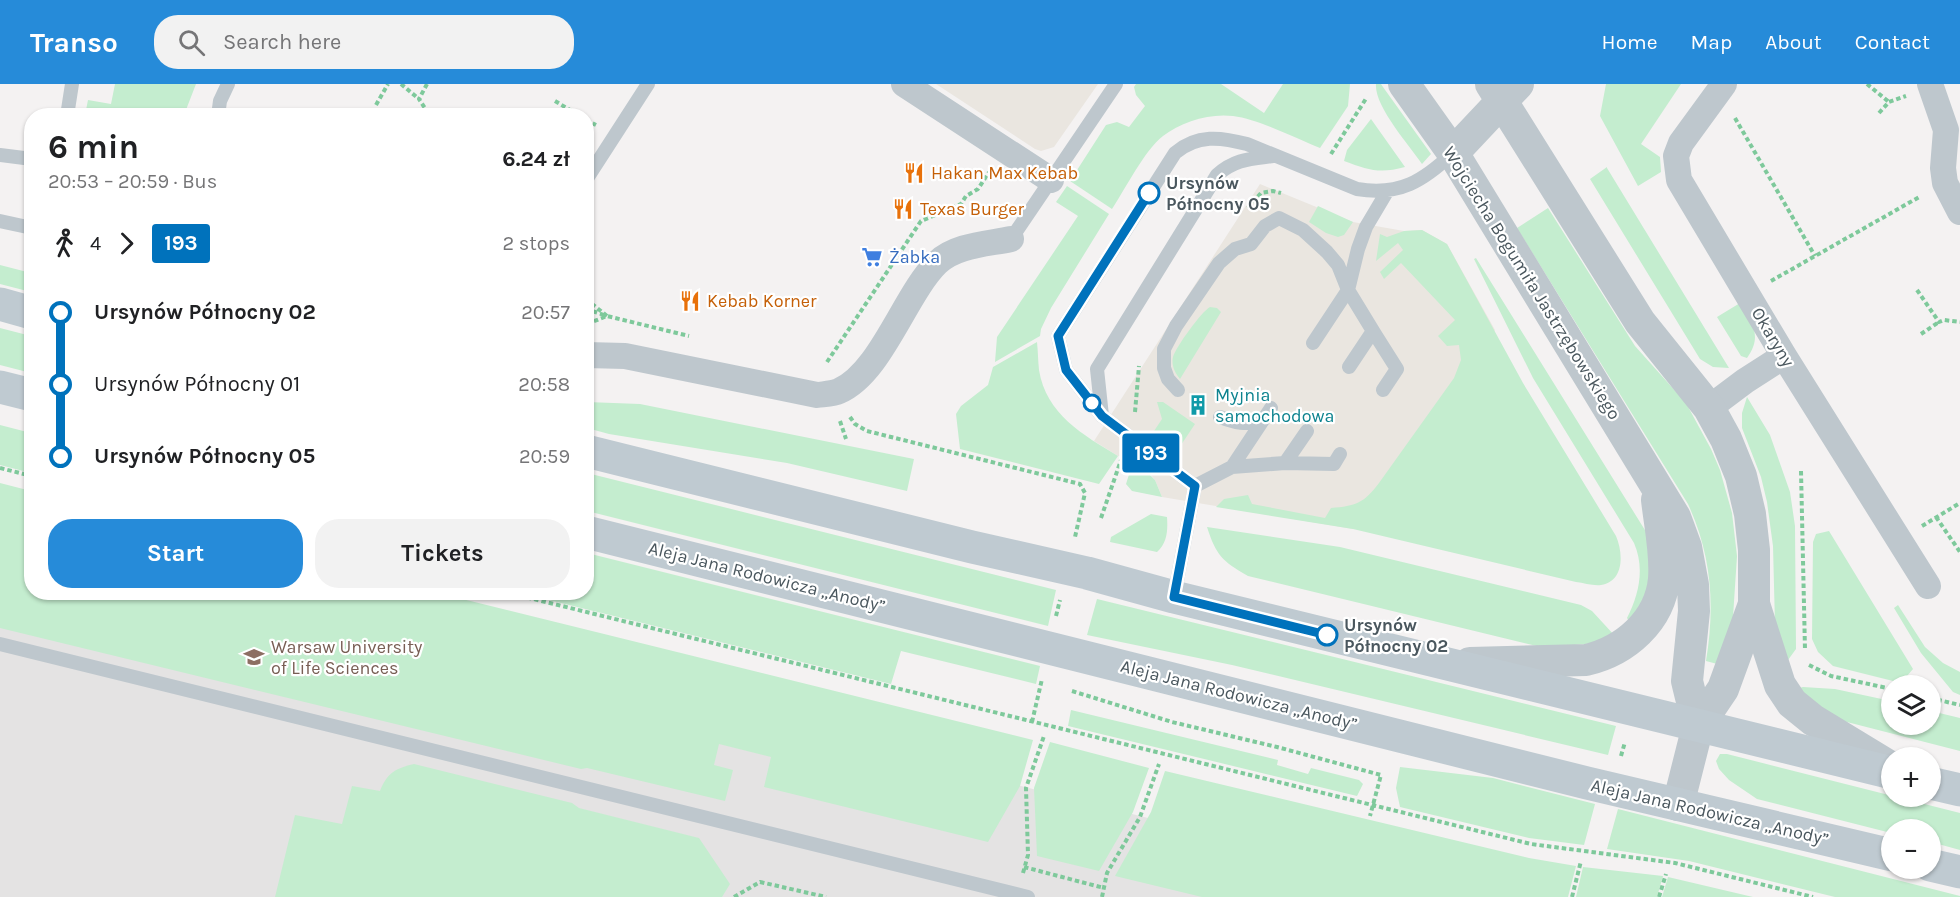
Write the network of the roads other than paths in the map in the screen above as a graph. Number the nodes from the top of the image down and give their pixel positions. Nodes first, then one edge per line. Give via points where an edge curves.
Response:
1 (72, 84) edge
2 (228, 84) edge
3 (648, 84) edge
4 (904, 84) edge
5 (1116, 84) edge
6 (1404, 84) edge
7 (1930, 84) edge
8 (1720, 88) edge
9 (1504, 90) edge
10 (68, 108) edge
11 (219, 108) edge
12 (1453, 153) junction
13 (0, 155) edge
14 (1275, 156) junction
15 (24, 158) edge
16 (594, 168) edge
17 (1052, 180) junction
18 (1388, 190) junction
19 (1960, 212) edge
20 (0, 221) edge
21 (24, 226) edge
22 (1011, 239) joint
23 (1348, 290) junction
24 (0, 304) edge
25 (24, 311) edge
26 (1373, 331) junction
27 (1313, 343) dead end
28 (594, 355) edge
29 (1784, 356) junction
30 (1349, 367) dead end
31 (0, 387) edge
32 (1178, 390) dead end
33 (1383, 390) dead end
34 (24, 393) edge
35 (1271, 408) dead end
36 (1708, 408) junction
37 (1102, 416) junction
38 (1220, 417) dead end
39 (1262, 421) junction
40 (1306, 431) dead end
41 (594, 453) edge
42 (1340, 454) dead end
43 (1285, 463) junction
44 (1232, 467) junction
45 (1655, 484) junction
46 (1195, 486) junction
47 (594, 534) edge
48 (1928, 586) dead end
49 (1174, 597) junction
50 (1754, 604) junction
51 (0, 644) edge
52 (1444, 663) junction
53 (1698, 726) junction
54 (1881, 761) edge
55 (1881, 770) edge
56 (1941, 786) edge
57 (1960, 790) edge
58 (1678, 805) junction
59 (1881, 852) edge
60 (1941, 868) edge
61 (1960, 872) edge
62 (1023, 896) edge

1 - 10 lane
2 - 11 lane
3 - 16 lane
4 - 17 street
5 - 17 lane
6 - 12 street, Wojciecha Bogumiła Jastrzębowskiego
7 - 19 street via 1946,130 1945,183
8 - 29 street, Okaryny via 1681,144 1676,156 1679,180
9 - 12 street
9 - 36 street via 1640,322
12 - 18 lane via 1419,181
12 - 45 street, Wojciecha Bogumiła Jastrzębowskiego
13 - 15 lane
14 - 18 lane via 1357,189
14 - 37 lane via 1242,160 1227,165 1217,175 1097,369
14 - 37 lane via 1222,138 1193,141 1175,153 1058,336 1066,370
17 - 22 lane
18 - 23 lane via 1362,238
20 - 21 lane
22 - 28 street via 961,249 938,262 873,360 855,381 839,391 817,394 625,356
23 - 26 lane
23 - 27 lane
23 - 32 lane via 1338,265 1303,230 1279,218 1265,226 1251,244 1235,249 1219,263 1176,326 1164,349 1164,368
24 - 25 main road
26 - 30 lane
26 - 33 lane via 1397,369
29 - 36 street
29 - 48 street, Okaryny
31 - 34 main road
35 - 39 lane
36 - 50 street via 1730,447 1747,497 1754,550
37 - 46 lane
38 - 39 lane via 1239,424
39 - 44 lane
40 - 43 lane
41 - 49 main road
42 - 43 lane via 1334,464
43 - 44 lane
44 - 46 lane
45 - 52 street via 1664,581 1655,609 1631,639 1602,656 1586,660
45 - 53 street, Wojciecha Bogumiła Jastrzębowskiego via 1678,525 1690,566 1694,611 1687,681
46 - 49 lane
47 - 58 main road, Aleja Jana Rodowicza „Anody”
49 - 52 main road
50 - 53 street via 1723,689
50 - 54 street via 1786,695 1802,712
51 - 62 lane
52 - 53 main road
53 - 55 main road
53 - 58 street
56 - 57 main road
58 - 59 main road, Aleja Jana Rodowicza „Anody”
60 - 61 main road

